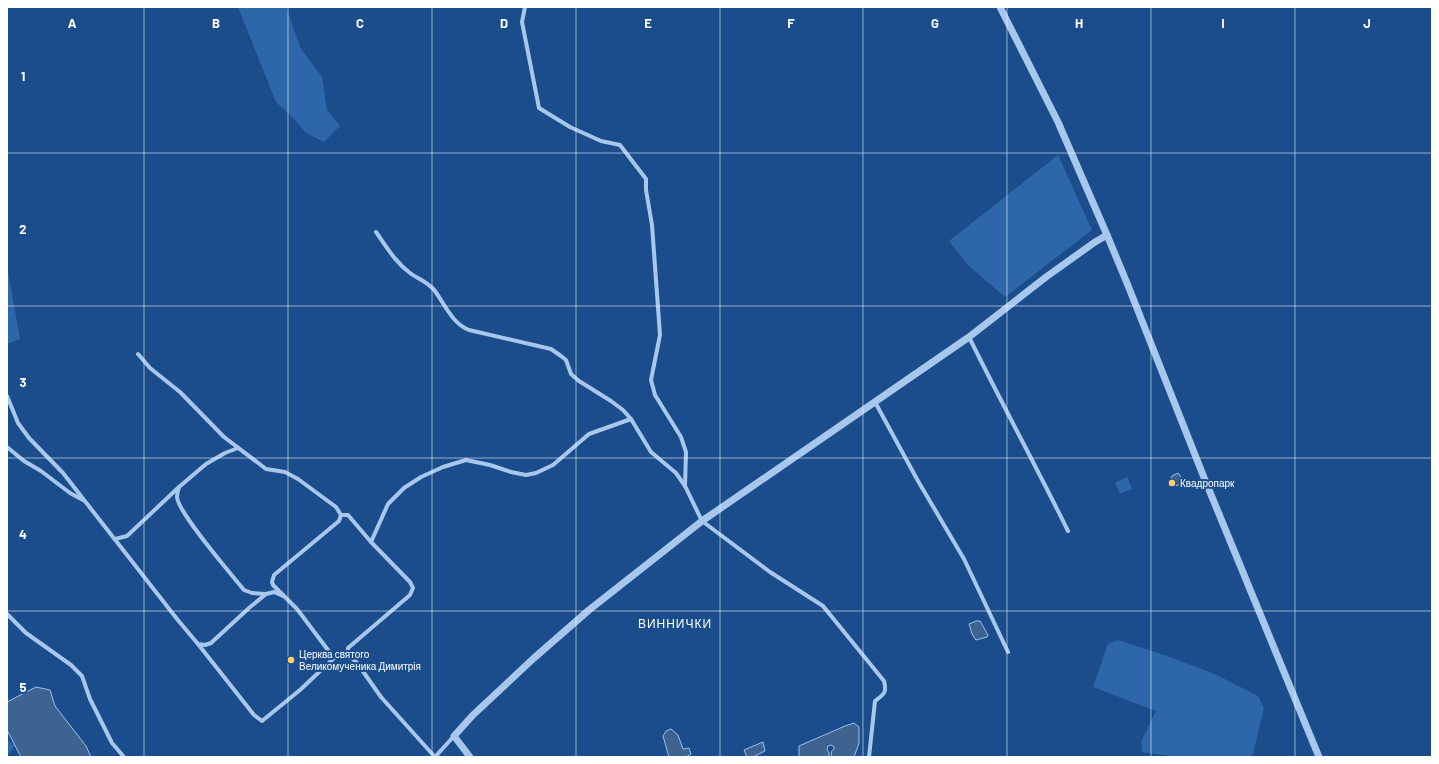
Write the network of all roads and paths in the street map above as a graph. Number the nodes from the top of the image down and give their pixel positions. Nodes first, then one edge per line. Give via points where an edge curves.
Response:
1 (525, 7) edge
2 (1000, 7) edge
3 (376, 232) dead end
4 (1107, 236) junction
5 (969, 337) junction
6 (138, 354) dead end
7 (7, 396) edge
8 (874, 402) junction
9 (631, 419) junction
10 (7, 447) edge
11 (238, 448) junction
12 (685, 486) junction
13 (179, 487) junction
14 (85, 501) junction
15 (341, 515) junction
16 (702, 521) junction
17 (1068, 531) dead end
18 (115, 539) junction
19 (371, 542) junction
20 (266, 594) junction
21 (283, 596) junction
22 (7, 614) edge
23 (198, 644) junction
24 (1008, 652) dead end
25 (348, 654) junction
26 (334, 658) junction
27 (454, 736) junction
28 (124, 757) edge
29 (435, 757) edge
30 (470, 757) edge
31 (869, 757) edge
32 (1319, 757) edge

1 - 12 street via 522,22 539,108 570,127 620,145 646,179 660,335 651,380 655,395 681,437 686,452
2 - 4 street via 1058,122
3 - 9 street via 398,262 434,290 462,328 551,349 566,360 571,374 611,401
4 - 5 street via 1046,277
4 - 32 street
5 - 8 street
5 - 17 street
6 - 11 street
7 - 14 street via 18,423 29,438 63,473
8 - 16 street
8 - 24 street via 964,559
9 - 12 street via 651,452 676,473
9 - 19 street via 589,434 553,465 536,473 526,475 466,460 421,477 404,488 388,504
10 - 14 street
11 - 13 street via 206,464
11 - 15 street via 266,469 284,472 298,479 336,507
12 - 16 street
13 - 18 street via 127,536
13 - 20 street via 177,497 181,508 206,544 244,590
14 - 18 street
15 - 19 street via 348,515
15 - 21 street via 339,521 274,575 273,585
16 - 27 street via 589,610 534,658
16 - 31 street via 770,572 823,606 884,680 886,689 875,701
18 - 23 street
19 - 25 street via 413,588 410,595 348,648
20 - 21 street via 274,592
20 - 23 street via 211,643
21 - 26 street via 297,609
22 - 28 street via 26,633 72,665 82,676 109,737
23 - 26 street via 254,715 262,721
25 - 26 street
25 - 29 street via 381,697
27 - 29 street
27 - 30 street

